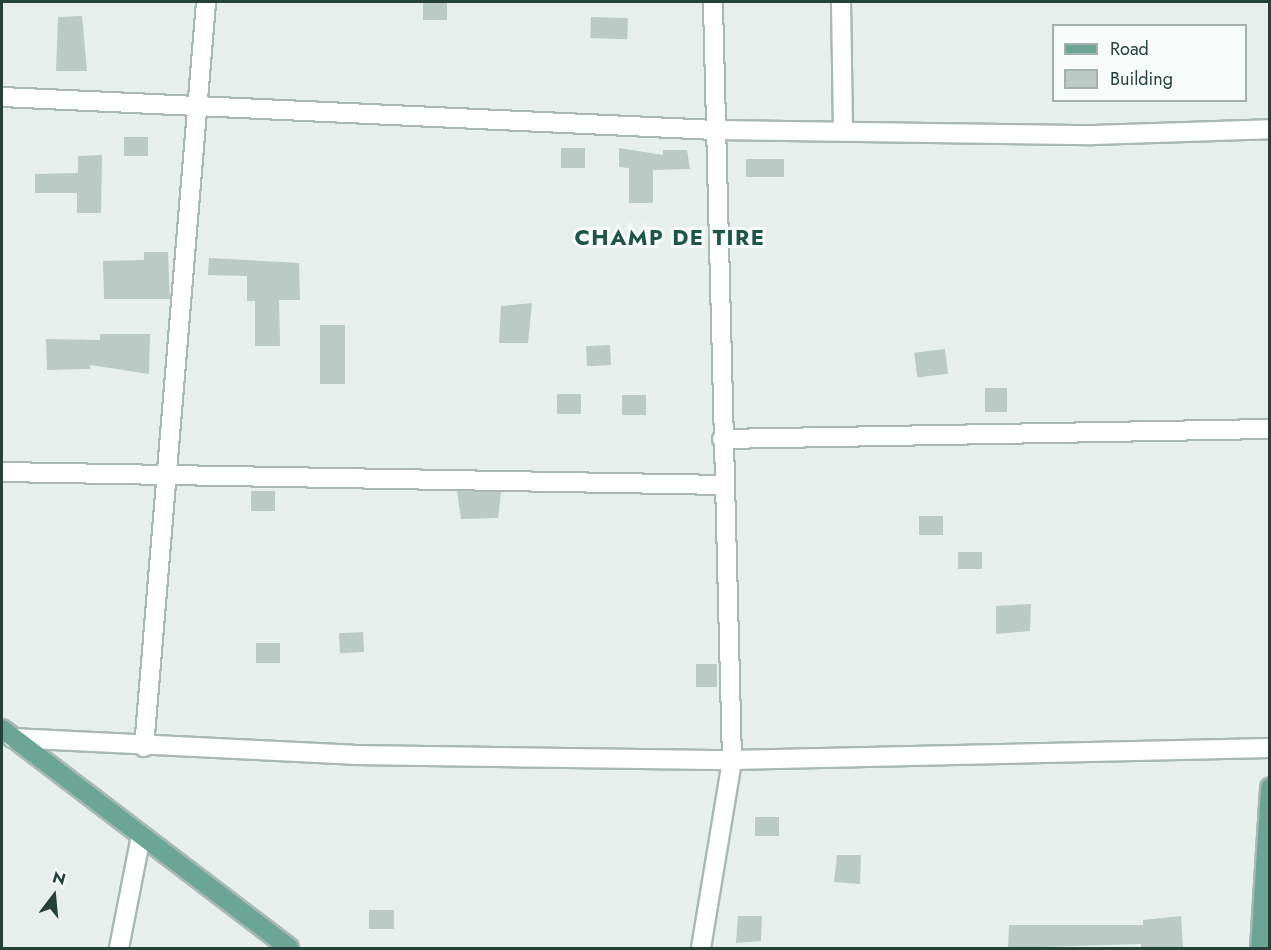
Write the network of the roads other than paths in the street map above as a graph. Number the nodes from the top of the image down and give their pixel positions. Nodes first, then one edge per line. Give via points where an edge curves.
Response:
1 (206, 2) edge
2 (713, 2) edge
3 (841, 2) edge
4 (2, 97) edge
5 (195, 109) junction
6 (1269, 129) edge
7 (715, 130) junction
8 (843, 130) junction
9 (1269, 429) edge
10 (722, 439) junction
11 (2, 472) edge
12 (167, 472) junction
13 (725, 485) junction
14 (7, 733) edge
15 (144, 747) junction
16 (1269, 748) edge
17 (732, 760) junction
18 (1269, 787) edge
19 (141, 836) junction
20 (119, 948) edge
21 (289, 948) edge
22 (700, 948) edge
23 (1260, 948) edge

1 - 5 street
2 - 7 street
3 - 8 street
4 - 5 street
5 - 7 street
5 - 12 street
6 - 8 street via 1093,135
7 - 8 street
7 - 10 street
9 - 10 street
10 - 13 street
11 - 12 street
12 - 13 street
12 - 15 street
13 - 17 street
14 - 15 street
14 - 19 main road
15 - 17 street via 354,755
16 - 17 street
17 - 22 street
18 - 23 main road
19 - 20 street
19 - 21 main road

